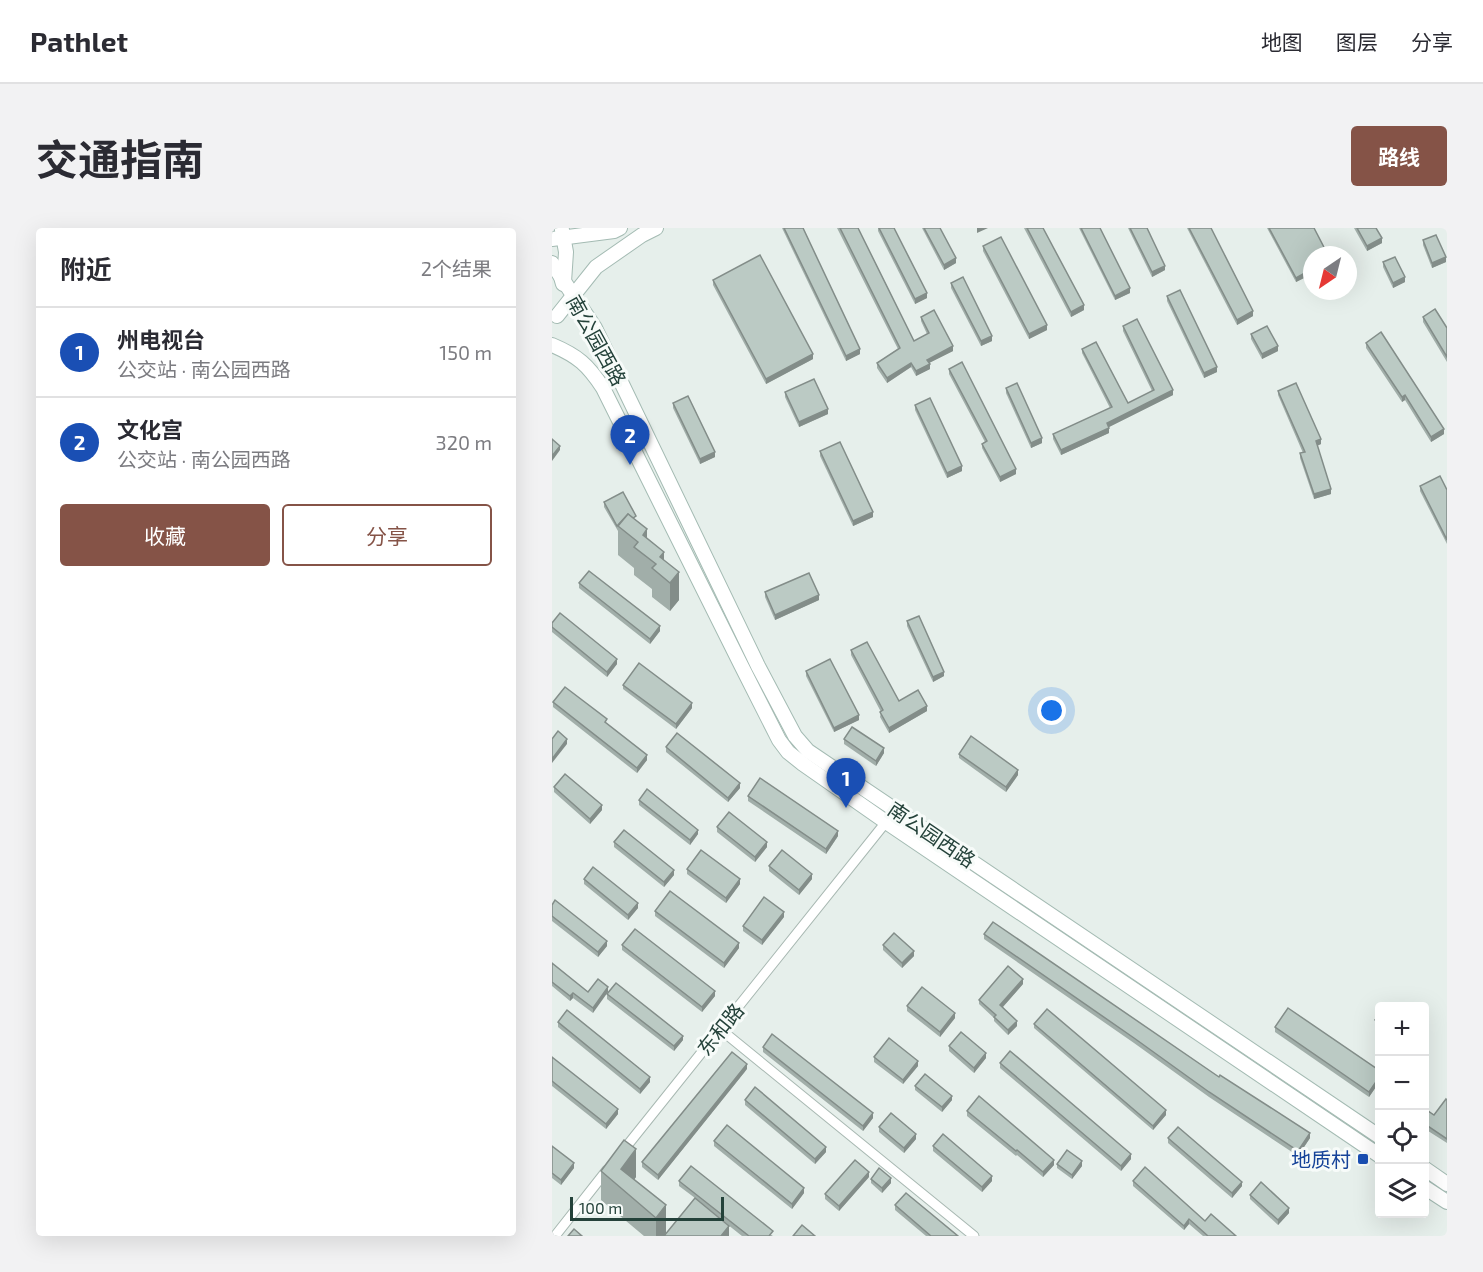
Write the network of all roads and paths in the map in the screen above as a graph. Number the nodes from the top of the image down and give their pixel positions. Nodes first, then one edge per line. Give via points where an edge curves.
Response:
1 (620, 228) edge
2 (656, 228) edge
3 (559, 234) edge
4 (552, 263) edge
5 (565, 287) junction
6 (555, 319) edge
7 (552, 345) edge
8 (886, 822) junction
9 (720, 1029) junction
10 (1375, 1134) edge
11 (1375, 1153) edge
12 (1429, 1171) edge
13 (1447, 1184) edge
14 (1429, 1190) edge
15 (1447, 1202) edge
16 (555, 1236) edge
17 (974, 1236) edge

1 - 3 main road
2 - 5 main road
3 - 5 main road via 566,252
4 - 5 main road, 南公园西路
5 - 6 main road
5 - 10 main road, 南公园西路 via 594,328 758,666 795,736 808,751
7 - 8 main road, 南公园西路 via 589,367 603,388 779,740 803,764
8 - 9 street, 东和路
8 - 11 main road, 南公园西路
9 - 16 street, 东和路
9 - 17 street
12 - 13 main road
14 - 15 main road

